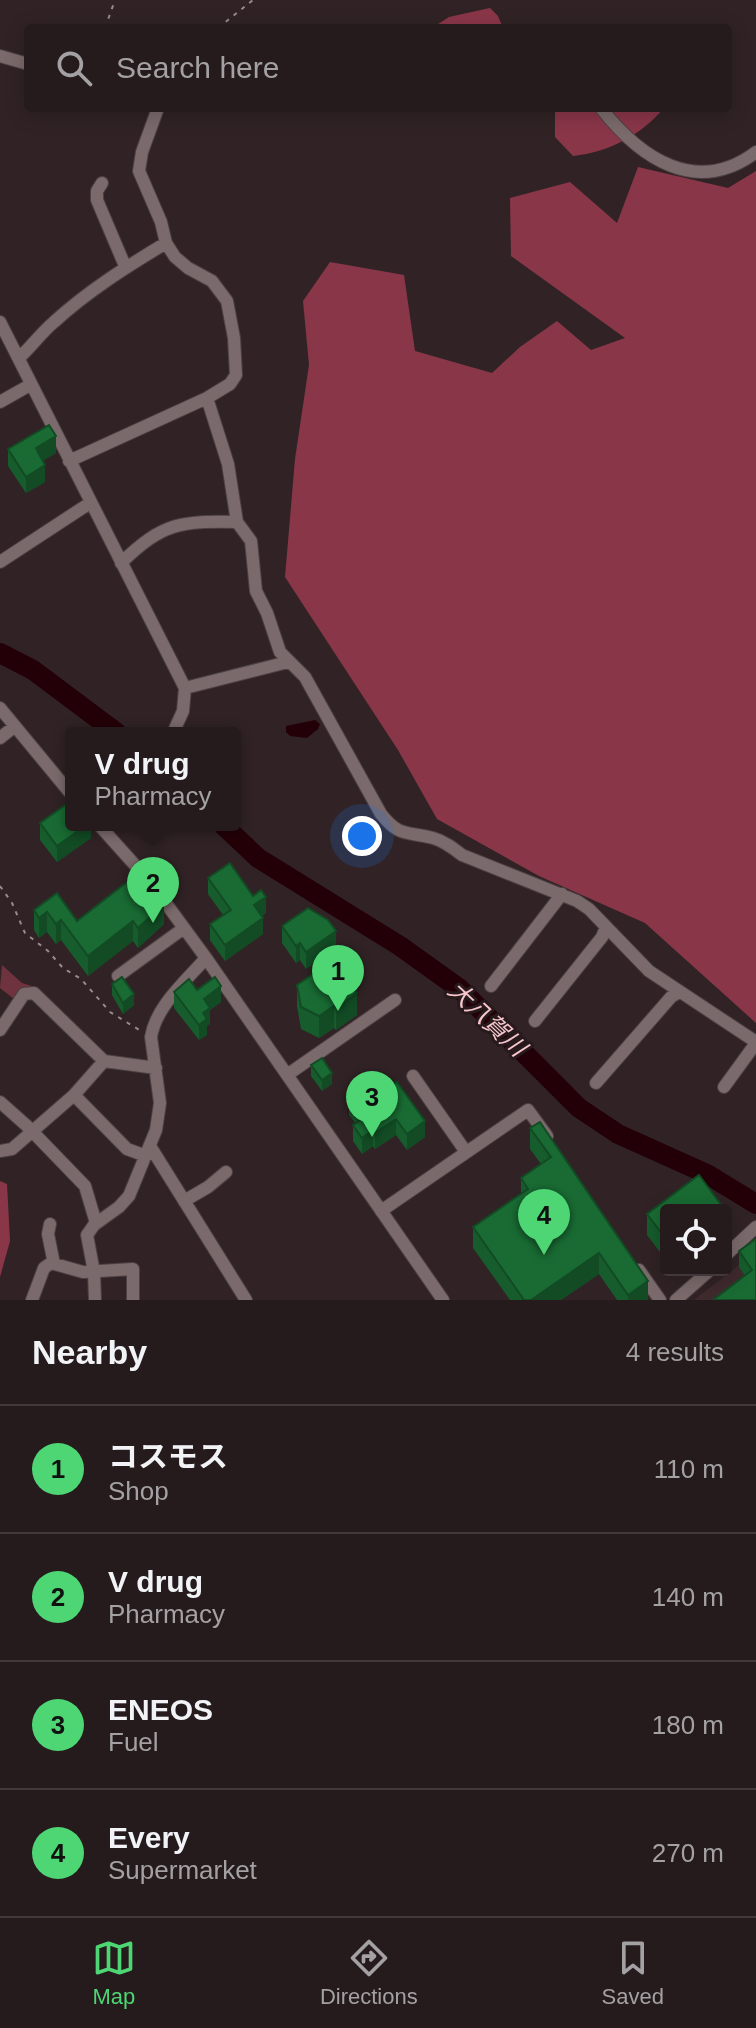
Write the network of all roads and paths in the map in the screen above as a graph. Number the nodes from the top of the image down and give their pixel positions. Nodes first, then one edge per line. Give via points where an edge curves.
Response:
1 (115, 0) edge
2 (253, 0) edge
3 (106, 24) edge
4 (223, 24) edge
5 (0, 56) edge
6 (24, 63) edge
7 (157, 112) edge
8 (605, 112) edge
9 (756, 152) edge
10 (102, 183) dead end
11 (166, 243) junction
12 (125, 266) junction
13 (0, 322) edge
14 (19, 358) junction
15 (30, 385) junction
16 (207, 398) junction
17 (0, 402) edge
18 (69, 461) junction
19 (90, 503) junction
20 (237, 522) junction
21 (0, 562) edge
22 (121, 563) junction
23 (288, 662) junction
24 (185, 688) junction
25 (0, 708) edge
26 (15, 726) junction
27 (176, 727) edge
28 (0, 738) edge
29 (65, 787) edge
30 (104, 831) edge
31 (0, 886) edge
32 (562, 894) junction
33 (606, 927) junction
34 (184, 928) junction
35 (206, 958) junction
36 (118, 976) edge
37 (491, 986) dead end
38 (679, 992) junction
39 (395, 1000) dead end
40 (535, 1021) dead end
41 (0, 1030) edge
42 (152, 1034) junction
43 (756, 1042) edge
44 (104, 1061) junction
45 (156, 1068) junction
46 (287, 1075) junction
47 (413, 1076) dead end
48 (596, 1083) dead end
49 (724, 1087) dead end
50 (74, 1095) junction
51 (0, 1102) edge
52 (32, 1131) junction
53 (554, 1148) edge
54 (0, 1151) edge
55 (148, 1151) junction
56 (466, 1152) junction
57 (226, 1172) dead end
58 (184, 1201) junction
59 (381, 1211) junction
60 (96, 1223) junction
61 (50, 1224) dead end
62 (752, 1231) edge
63 (732, 1249) edge
64 (634, 1262) edge
65 (54, 1264) junction
66 (94, 1272) junction
67 (703, 1276) edge
68 (240, 1298) edge
69 (32, 1300) edge
70 (95, 1300) edge
71 (133, 1300) edge
72 (443, 1300) edge
73 (660, 1300) edge
74 (676, 1300) edge

1 - 3 path
2 - 4 path
5 - 6 street
7 - 11 street via 139,171
8 - 9 street via 636,146 673,168 714,170
10 - 12 street via 97,200
11 - 12 street
11 - 16 street via 183,264 218,287 230,310 236,375
12 - 14 street via 55,320
13 - 14 street
14 - 15 street
15 - 17 street
15 - 18 street
16 - 18 street
16 - 20 street via 228,464
18 - 19 street
19 - 21 street
19 - 22 street
20 - 22 street via 202,520 164,529
20 - 23 street via 251,541 256,591
22 - 24 street
23 - 24 street
23 - 32 street via 305,677 381,814 397,832 434,838 462,855
24 - 27 street
25 - 26 street
26 - 28 street
26 - 29 street
30 - 34 street
31 - 42 path via 25,933 81,979 110,1012
32 - 33 street via 589,909
32 - 37 street
33 - 38 street via 637,961
33 - 40 street
34 - 35 street
34 - 36 street
35 - 42 street via 160,1011
35 - 46 street
38 - 43 street
38 - 48 street
39 - 46 street
41 - 44 street via 24,994 34,993
42 - 45 street
43 - 49 street
44 - 45 street
44 - 50 street
45 - 55 street via 159,1114
46 - 59 street
47 - 56 street
50 - 52 street
50 - 55 street via 127,1149
51 - 52 street
52 - 54 street via 10,1151
52 - 60 street via 85,1186
53 - 56 street via 528,1110
55 - 58 street
55 - 60 street via 124,1202
56 - 59 street
57 - 58 street
58 - 68 street
59 - 72 street
60 - 66 street via 87,1235
61 - 65 street
62 - 63 street
64 - 73 street
65 - 66 street
65 - 69 street via 44,1268
66 - 70 street
66 - 71 street via 133,1269
67 - 74 street

